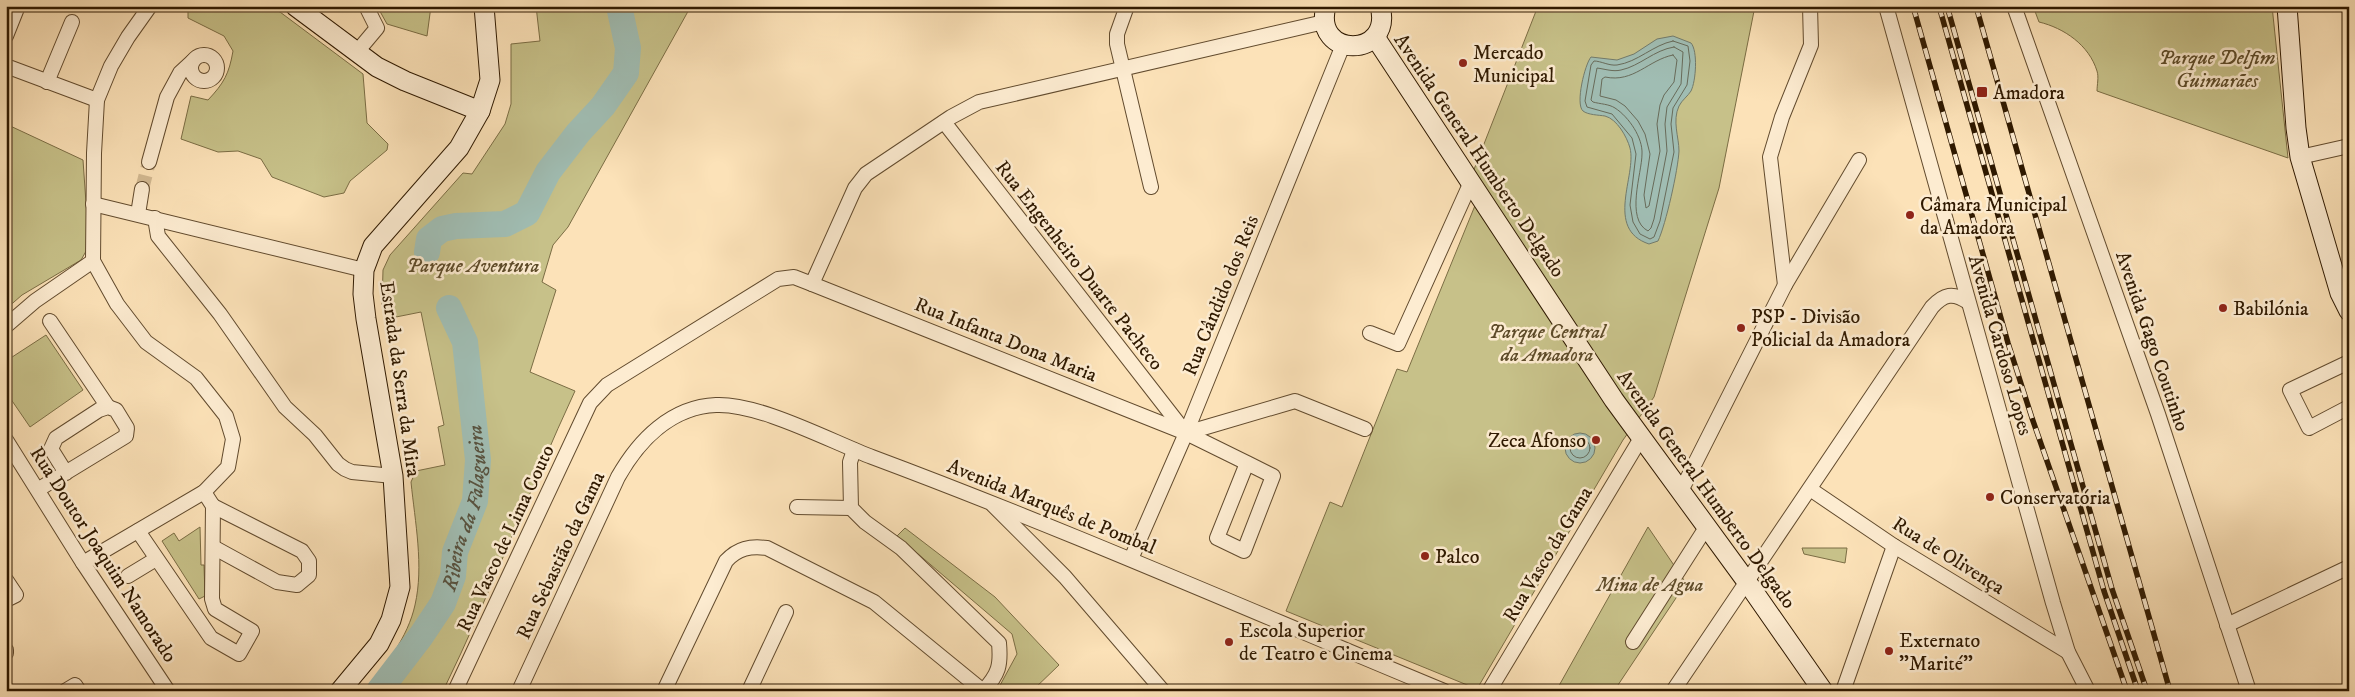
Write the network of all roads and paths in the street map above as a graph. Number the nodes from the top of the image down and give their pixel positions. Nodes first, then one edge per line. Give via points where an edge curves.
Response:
1 (18, 6) edge
2 (150, 6) edge
3 (295, 6) edge
4 (366, 6) edge
5 (484, 6) edge
6 (1127, 6) edge
7 (1380, 6) edge
8 (1810, 6) edge
9 (1886, 6) edge
10 (2014, 6) edge
11 (2287, 6) edge
12 (1325, 14) edge
13 (72, 22) dead end
14 (6, 36) edge
15 (1375, 37) junction
16 (1343, 45) junction
17 (356, 53) junction
18 (194, 61) dead end
19 (6, 66) edge
20 (1122, 68) junction
21 (47, 82) junction
22 (97, 100) junction
23 (480, 111) junction
24 (944, 122) junction
25 (2349, 146) edge
26 (2300, 158) junction
27 (1859, 160) dead end
28 (149, 162) tunnel mouth
29 (1471, 182) junction
30 (1151, 187) dead end
31 (142, 189) tunnel mouth
32 (93, 204) junction
33 (138, 214) junction
34 (155, 218) junction
35 (93, 261) junction
36 (364, 270) junction
37 (812, 284) junction
38 (1785, 285) junction
39 (1968, 302) junction
40 (2349, 311) edge
41 (50, 321) dead end
42 (6, 326) edge
43 (1370, 333) dead end
44 (2349, 362) edge
45 (590, 403) joint
46 (108, 407) junction
47 (2349, 407) edge
48 (1365, 429) dead end
49 (1186, 432) junction
50 (1641, 438) junction
51 (644, 439) joint
52 (6, 440) edge
53 (854, 450) junction
54 (1246, 463) junction
55 (66, 473) junction
56 (393, 476) junction
57 (1810, 488) junction
58 (39, 489) junction
59 (1681, 491) junction
60 (204, 492) junction
61 (989, 501) junction
62 (213, 506) junction
63 (797, 508) dead end
64 (850, 508) junction
65 (1706, 526) junction
66 (138, 530) junction
67 (1894, 546) junction
68 (213, 547) junction
69 (156, 559) junction
70 (1131, 559) junction
71 (83, 562) junction
72 (2349, 567) edge
73 (128, 576) dead end
74 (6, 580) edge
75 (1748, 582) junction
76 (6, 600) edge
77 (786, 612) dead end
78 (2227, 624) junction
79 (1633, 642) dead end
80 (2068, 652) junction
81 (65, 691) edge
82 (79, 691) edge
83 (168, 691) edge
84 (340, 691) edge
85 (455, 691) edge
86 (519, 691) edge
87 (664, 691) edge
88 (749, 691) edge
89 (983, 691) edge
90 (1163, 691) edge
91 (1444, 691) edge
92 (1488, 691) edge
93 (1673, 691) edge
94 (1823, 691) edge
95 (1844, 691) edge
96 (2088, 691) edge
97 (2249, 691) edge

1 - 14 street
2 - 22 street via 111,66
3 - 17 street
4 - 17 street via 378,28
5 - 23 street, Estrada da Serra da Mira via 490,80
6 - 20 street via 1117,38
7 - 15 street via 1382,22
8 - 38 street via 1811,45 1770,157
9 - 39 street, Avenida Cardoso Lopes
10 - 78 street, Avenida Gago Coutinho via 2158,414
11 - 26 street
12 - 16 street via 1330,36
12 - 20 street
13 - 21 street
15 - 16 street via 1360,46
15 - 29 street, Avenida General Humberto Delgado
16 - 49 street, Rua Cândido dos Reis
17 - 23 street via 405,81
18 - 28 street via 180,73 167,97
19 - 21 street
20 - 24 street via 979,102
20 - 30 street
21 - 22 street
22 - 32 street
23 - 36 street, Estrada da Serra da Mira via 459,148 373,246
24 - 37 street via 866,174 855,188
24 - 49 street, Rua Engenheiro Duarte Pacheco
25 - 26 street
26 - 40 street via 2340,293
27 - 38 street
29 - 43 street via 1398,344
29 - 50 street, Avenida General Humberto Delgado
31 - 33 street
32 - 33 street
32 - 35 street
33 - 34 street
34 - 36 street
34 - 56 street via 158,236 220,314 285,407 315,434 345,469
35 - 42 street via 34,301
35 - 60 street via 117,304 146,342 196,378 226,416 233,440 228,467
36 - 56 street, Estrada da Serra da Mira via 366,318
37 - 45 street, Rua Infanta Dona Maria via 794,277 778,279 607,385
37 - 49 street, Rua Infanta Dona Maria
38 - 59 street
39 - 57 street via 1948,295 1932,306
39 - 80 street, Avenida Cardoso Lopes
41 - 46 street
44 - 47 street via 2290,390 2308,428
45 - 85 street, Rua Vasco de Lima Couto
46 - 55 street via 56,438 51,449
46 - 55 street via 116,410 127,428 126,436
48 - 49 street via 1295,401
49 - 54 street, Rua Infanta Dona Maria
49 - 70 street, Rua Cândido dos Reis
50 - 59 street, Avenida General Humberto Delgado
50 - 92 street, Rua Vasco da Gama
51 - 53 street, Avenida Marquês de Pombal via 664,422 682,413 709,406 736,406 758,411
51 - 86 street, Rua Sebastião da Gama via 618,477
52 - 58 street, Rua Doutor Joaquim Namorado
53 - 61 street, Avenida Marquês de Pombal
53 - 64 street via 850,462
54 - 54 street, Rua Infanta Dona Maria via 1218,538 1244,551 1273,476
55 - 58 street
56 - 84 street, Estrada da Serra da Mira via 400,576 398,599 379,644
57 - 67 street, Rua de Olivença
57 - 75 street
58 - 71 street, Rua Doutor Joaquim Namorado
59 - 65 street, Avenida General Humberto Delgado
60 - 62 street
60 - 66 street
61 - 70 street, Avenida Marquês de Pombal
61 - 90 street via 1065,577
62 - 68 street
62 - 68 street via 302,551 309,561 309,574 297,585 277,582
63 - 64 street
64 - 89 street via 902,548 999,642 1000,664
65 - 75 street, Avenida General Humberto Delgado
65 - 79 street
66 - 69 street
66 - 71 street
67 - 80 street, Rua de Olivença
67 - 95 street
68 - 69 street via 212,599 215,609 252,631 239,654 211,638
69 - 73 street
70 - 91 street, Avenida Marquês de Pombal
71 - 83 street, Rua Doutor Joaquim Namorado
72 - 78 street
74 - 76 street via 16,595
75 - 93 street
75 - 94 street, Avenida General Humberto Delgado
77 - 88 street
78 - 97 street, Avenida Gago Coutinho
80 - 96 street, Avenida Cardoso Lopes
81 - 82 street via 75,685
87 - 89 street via 721,569 732,555 749,547 767,548 808,566 874,602

